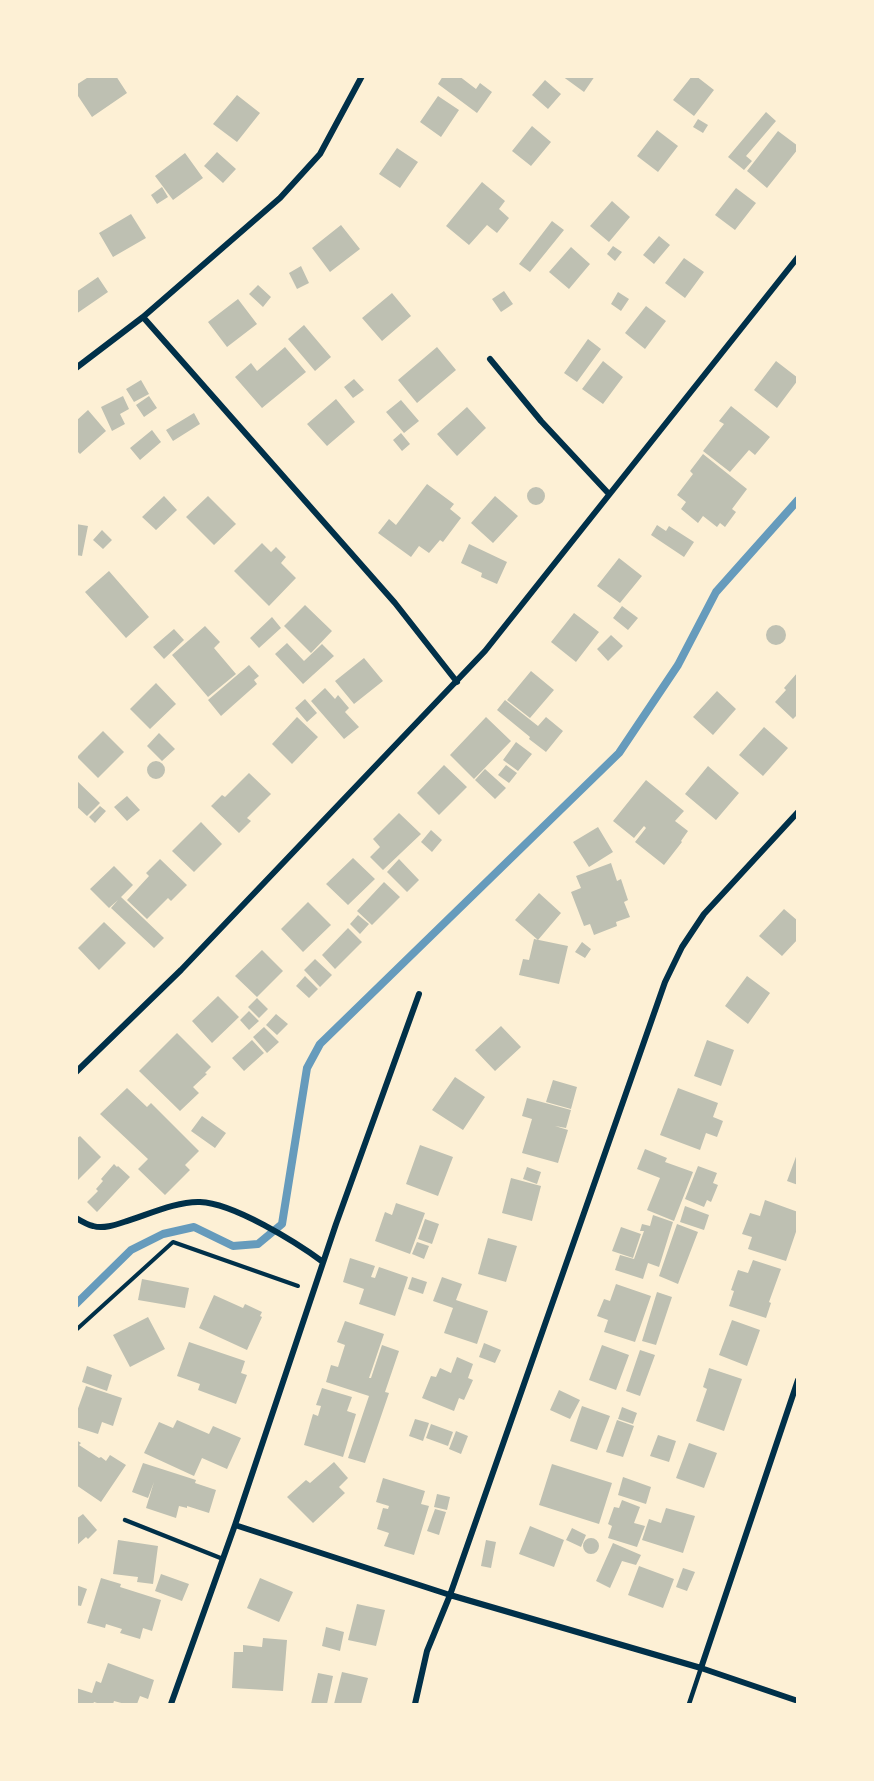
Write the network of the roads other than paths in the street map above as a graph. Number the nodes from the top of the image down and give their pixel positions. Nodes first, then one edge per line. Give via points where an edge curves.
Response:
1 (362, 76) edge
2 (798, 257) edge
3 (143, 317) junction
4 (490, 359) dead end
5 (76, 368) edge
6 (609, 494) junction
7 (457, 682) junction
8 (798, 812) edge
9 (419, 994) dead end
10 (76, 1072) edge
11 (76, 1218) edge
12 (323, 1262) junction
13 (798, 1380) edge
14 (125, 1520) dead end
15 (235, 1525) junction
16 (223, 1559) junction
17 (450, 1595) junction
18 (702, 1668) junction
19 (798, 1701) edge
20 (171, 1704) edge
21 (415, 1704) edge
22 (689, 1704) edge

1 - 3 street via 320,154 280,198
2 - 6 street
3 - 5 street
3 - 7 street via 395,603
4 - 6 street
6 - 7 street
7 - 10 street via 181,970
8 - 17 street via 704,914 665,982
9 - 12 street
11 - 12 street via 93,1227 110,1226 200,1202 244,1216
12 - 15 street
13 - 18 street
14 - 16 lane
15 - 16 street
15 - 17 street
16 - 20 street
17 - 18 street
17 - 21 street via 427,1651
18 - 19 street
18 - 22 lane

